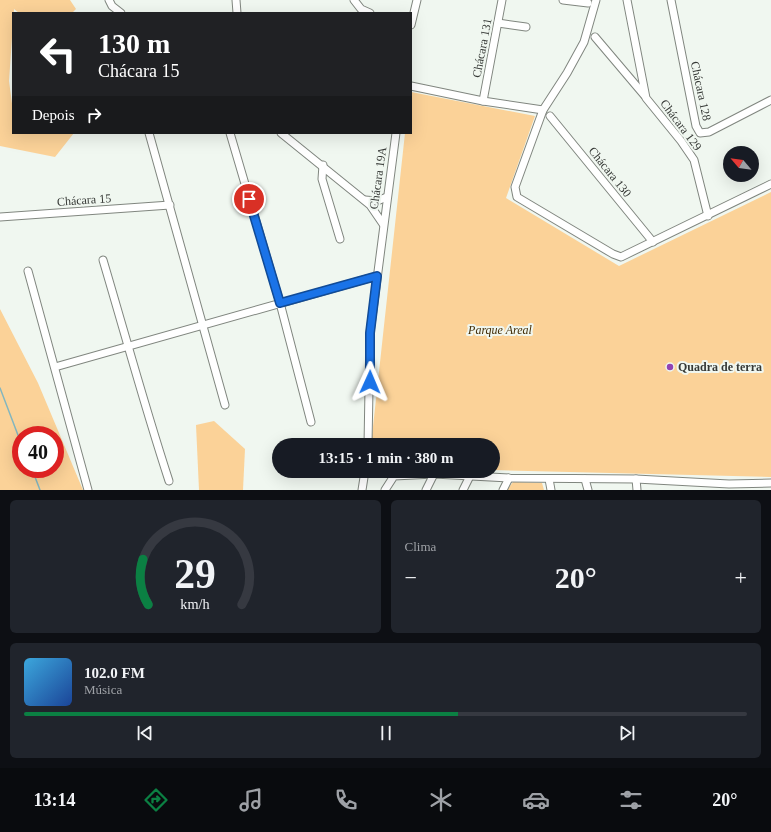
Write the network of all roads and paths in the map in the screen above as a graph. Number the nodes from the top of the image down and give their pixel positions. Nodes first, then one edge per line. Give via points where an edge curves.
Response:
1 (109, 0) edge
2 (236, 0) edge
3 (354, 0) edge
4 (417, 0) edge
5 (502, 0) edge
6 (563, 0) edge
7 (596, 0) edge
8 (627, 0) edge
9 (671, 0) edge
10 (588, 3) dead end
11 (120, 12) edge
12 (237, 12) edge
13 (368, 12) edge
14 (412, 21) edge
15 (498, 22) junction
16 (526, 27) dead end
17 (595, 37) dead end
18 (412, 86) edge
19 (646, 98) junction
20 (771, 100) edge
21 (483, 101) junction
22 (543, 110) junction
23 (550, 116) dead end
24 (149, 134) edge
25 (230, 134) edge
26 (282, 134) edge
27 (396, 134) edge
28 (323, 165) junction
29 (771, 184) edge
30 (386, 197) junction
31 (365, 200) junction
32 (170, 205) junction
33 (0, 216) edge
34 (708, 216) junction
35 (383, 225) junction
36 (340, 239) dead end
37 (653, 242) junction
38 (103, 260) dead end
39 (28, 271) dead end
40 (377, 276) junction
41 (280, 303) junction
42 (203, 325) junction
43 (129, 347) junction
44 (55, 367) junction
45 (225, 405) dead end
46 (311, 422) dead end
47 (368, 438) edge
48 (364, 478) edge
49 (393, 478) edge
50 (432, 478) edge
51 (469, 478) edge
52 (500, 478) edge
53 (509, 478) junction
54 (549, 479) junction
55 (585, 479) junction
56 (636, 480) junction
57 (168, 481) dead end
58 (771, 483) edge
59 (686, 486) edge
60 (729, 487) edge
61 (88, 490) edge
62 (362, 490) edge
63 (385, 490) edge
64 (426, 490) edge
65 (463, 490) edge
66 (503, 490) edge
67 (551, 490) edge
68 (588, 490) edge
69 (637, 490) edge

1 - 11 street
2 - 12 street
3 - 13 street via 361,9
4 - 14 street
5 - 15 street, Chácara 131
6 - 10 street
7 - 22 street via 579,53
8 - 19 street, Chácara 129
9 - 20 street, Chácara 128 via 696,126 700,132 709,132
15 - 16 street
15 - 21 street, Chácara 131
17 - 19 street
18 - 21 street
19 - 34 street, Chácara 129 via 694,160
21 - 22 street
22 - 37 street via 515,187 517,197 618,257 626,256
23 - 37 street, Chácara 130
24 - 32 street
25 - 41 street
26 - 28 street
27 - 30 street, Chácara 19A
28 - 31 street
28 - 36 street via 322,179
29 - 34 street
30 - 31 street via 377,201
30 - 35 street, Chácara 19A
31 - 35 street
32 - 33 street, Chácara 15
32 - 42 street
34 - 37 street
35 - 40 street, Chácara 19A
38 - 43 street
39 - 44 street
40 - 41 street
40 - 47 street, Chácara 19A via 370,333
41 - 42 street
41 - 46 street
42 - 43 street
42 - 45 street
43 - 44 street
43 - 57 street
44 - 61 street
48 - 62 street
49 - 63 street
50 - 64 street
51 - 65 street
52 - 53 street
53 - 54 street
53 - 66 street
54 - 55 street
54 - 67 street
55 - 56 street
55 - 68 street
56 - 59 street
56 - 69 street
58 - 60 street
59 - 60 street

